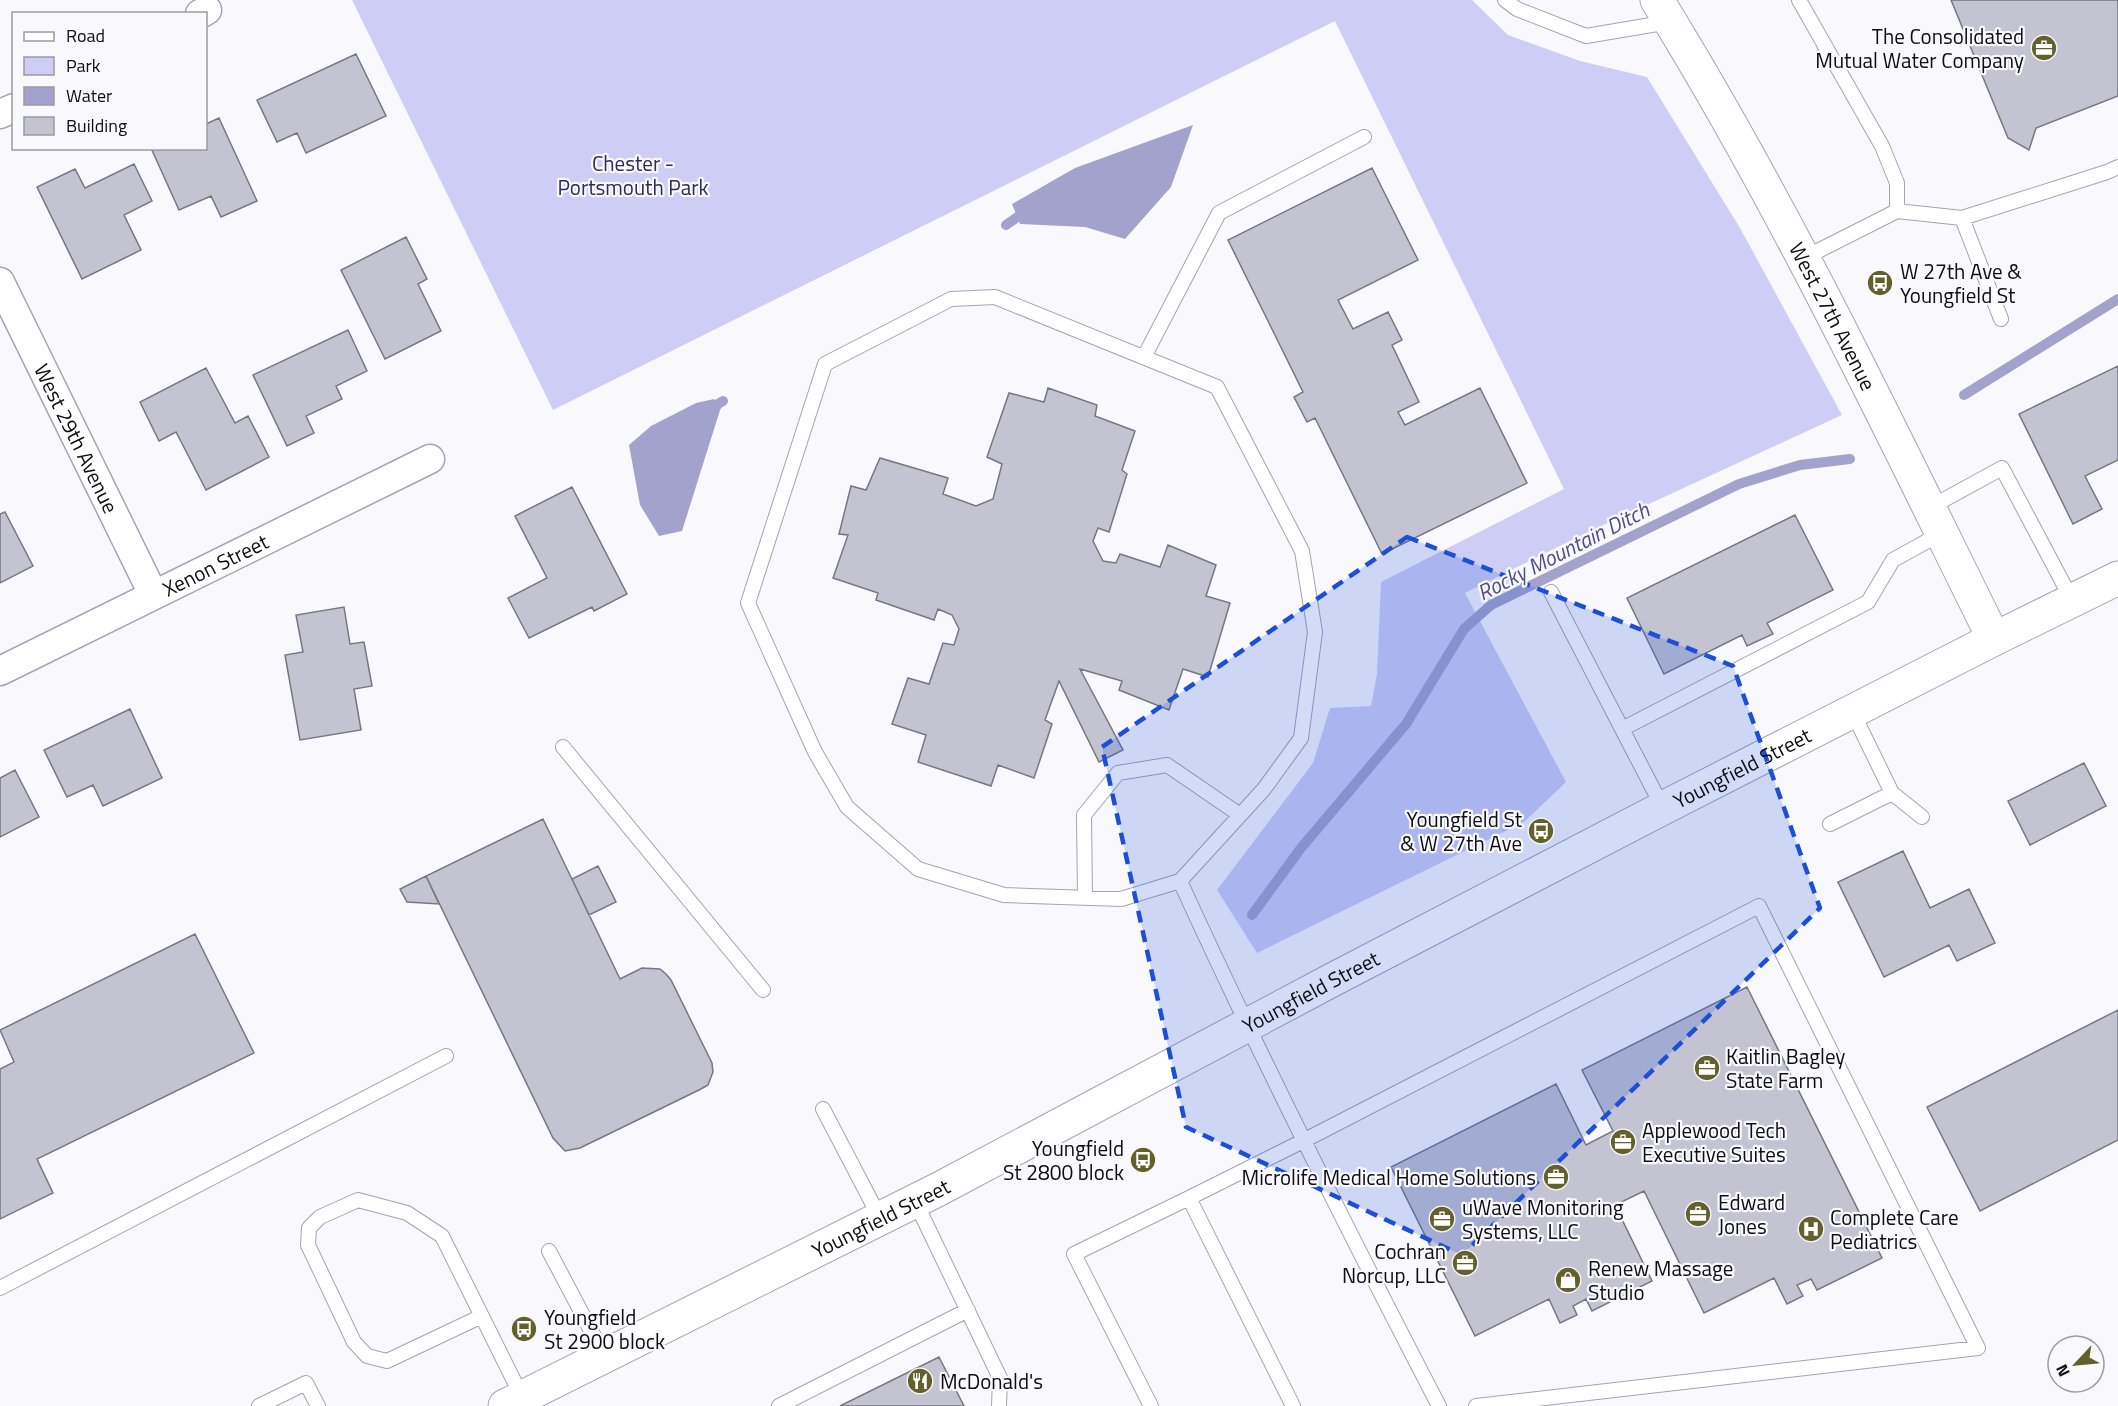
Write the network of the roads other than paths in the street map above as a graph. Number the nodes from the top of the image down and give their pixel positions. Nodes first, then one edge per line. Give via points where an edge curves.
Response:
1 (1505, 0) edge
2 (1799, 0) edge
3 (1664, 11) edge
4 (1364, 137) dead end
5 (2118, 167) edge
6 (1897, 211) junction
7 (1962, 218) junction
8 (1804, 258) junction
9 (0, 282) edge
10 (2001, 319) dead end
11 (1144, 357) junction
12 (430, 459) dead end
13 (1936, 520) junction
14 (2116, 585) edge
15 (1551, 592) dead end
16 (153, 594) junction
17 (2072, 600) junction
18 (1994, 639) junction
19 (0, 671) edge
20 (1852, 711) junction
21 (1622, 729) junction
22 (563, 747) dead end
23 (1892, 793) junction
24 (1663, 808) junction
25 (1240, 815) junction
26 (1922, 817) dead end
27 (1830, 824) dead end
28 (1180, 881) junction
29 (1085, 898) junction
30 (763, 990) dead end
31 (1247, 1025) junction
32 (446, 1056) dead end
33 (824, 1109) dead end
34 (1303, 1141) junction
35 (1189, 1198) junction
36 (915, 1201) junction
37 (880, 1218) junction
38 (549, 1251) dead end
39 (0, 1288) edge
40 (968, 1310) junction
41 (482, 1317) junction
42 (604, 1357) junction
43 (514, 1402) edge
44 (259, 1406) edge
45 (318, 1406) edge
46 (779, 1406) edge
47 (999, 1406) edge
48 (1151, 1406) edge
49 (1293, 1406) edge
50 (1439, 1406) edge
51 (1476, 1406) edge

1 - 3 lane via 1517,9 1586,36
2 - 6 lane via 1882,146 1897,183
3 - 8 street, West 27th Avenue
4 - 11 lane via 1219,213
5 - 7 lane
6 - 7 lane
6 - 8 lane
7 - 10 lane
8 - 13 street, West 27th Avenue
9 - 16 street, West 29th Avenue
11 - 25 lane via 1217,387 1302,551 1315,632 1301,738
11 - 29 lane via 995,297 951,299 825,364 748,603 815,752 848,807 893,848 918,869 1004,895
12 - 16 street, Xenon Street
13 - 17 lane via 2002,468
13 - 18 street, West 27th Avenue
13 - 21 lane via 1893,560 1868,602
14 - 17 street, Youngfield Street
15 - 21 lane
16 - 19 street, Xenon Street
17 - 18 street, Youngfield Street
18 - 20 street, Youngfield Street
20 - 23 lane
20 - 24 street, Youngfield Street
21 - 24 lane
22 - 30 lane
23 - 26 lane
23 - 27 lane
24 - 31 street, Youngfield Street
25 - 28 lane
25 - 29 lane via 1167,765 1118,773 1083,815
28 - 29 lane via 1121,899
28 - 31 lane
31 - 34 lane
31 - 36 street, Youngfield Street
32 - 39 lane
33 - 37 lane
34 - 35 lane
34 - 50 lane
34 - 51 lane via 1759,906 1978,1348
35 - 48 lane via 1074,1254
35 - 49 lane
36 - 37 street, Youngfield Street
36 - 40 lane
37 - 42 street, Youngfield Street
38 - 42 lane
40 - 46 lane
40 - 47 lane via 1000,1378
41 - 41 lane via 442,1236 407,1213 358,1200 320,1217 309,1228 308,1245 354,1342 367,1356 387,1361
41 - 43 lane
42 - 43 street, Youngfield Street
44 - 45 lane via 306,1383

